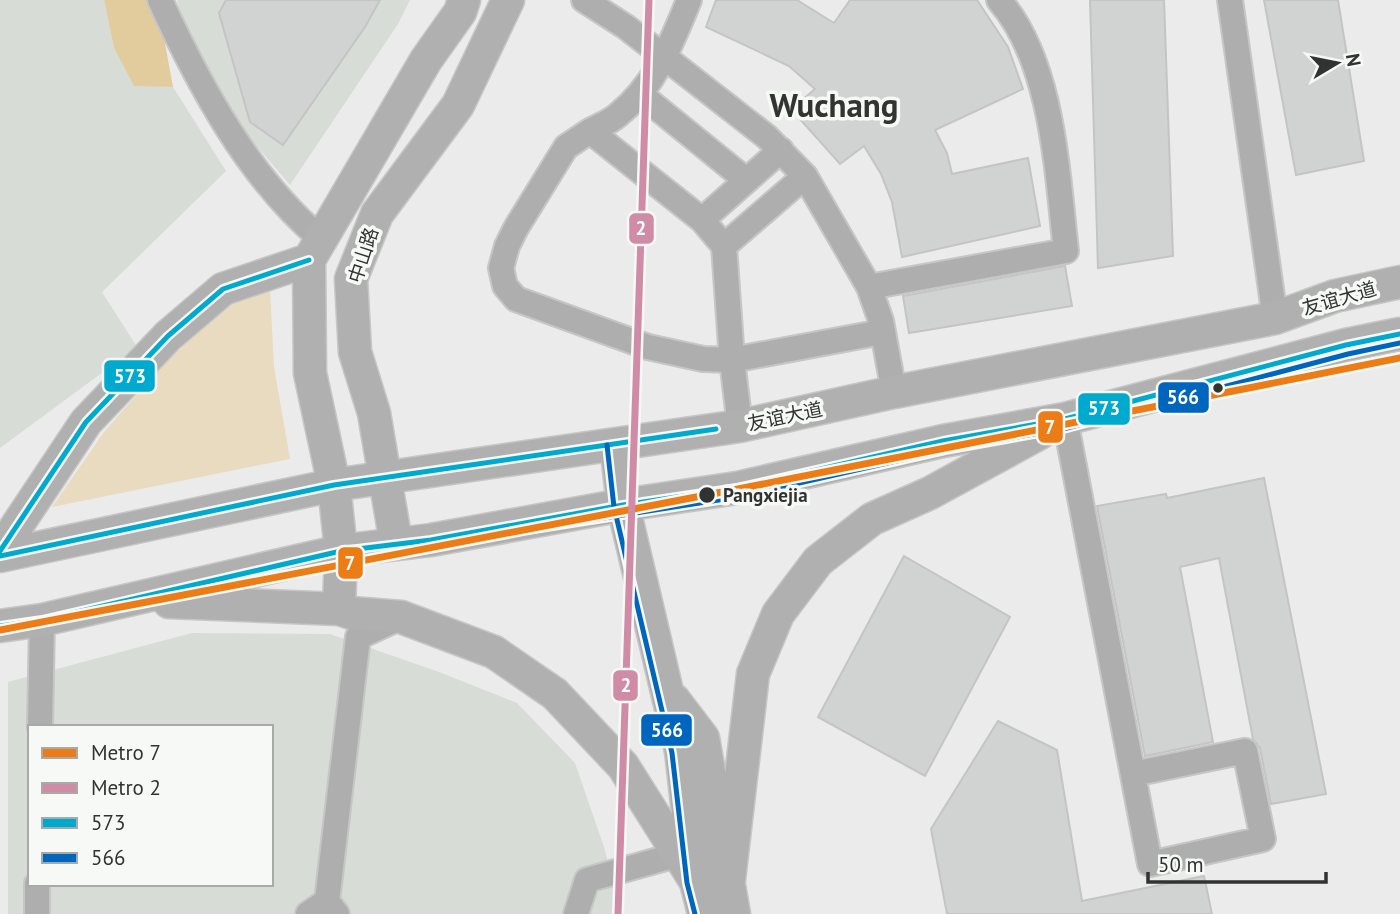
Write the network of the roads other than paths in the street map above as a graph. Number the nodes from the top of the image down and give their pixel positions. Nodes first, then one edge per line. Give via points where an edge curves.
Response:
1 (160, 0) edge
2 (464, 0) edge
3 (508, 0) edge
4 (584, 0) edge
5 (689, 0) edge
6 (999, 0) edge
7 (1230, 0) edge
8 (666, 57) junction
9 (640, 94) junction
10 (590, 131) junction
11 (782, 150) junction
12 (805, 176) junction
13 (746, 180) junction
14 (702, 220) junction
15 (724, 246) junction
16 (315, 249) junction
17 (1400, 282) edge
18 (869, 287) junction
19 (1275, 318) junction
20 (883, 332) junction
21 (1400, 334) edge
22 (732, 360) junction
23 (894, 392) junction
24 (1065, 419) junction
25 (740, 425) junction
26 (616, 444) junction
27 (387, 478) junction
28 (334, 485) junction
29 (623, 505) junction
30 (396, 543) junction
31 (341, 551) junction
32 (0, 553) edge
33 (129, 600) junction
34 (340, 609) junction
35 (401, 617) junction
36 (42, 620) junction
37 (0, 626) edge
38 (668, 694) junction
39 (40, 725) edge
40 (1133, 774) junction
41 (680, 854) junction
42 (696, 882) junction
43 (37, 886) edge
44 (731, 901) edge
45 (324, 910) edge
46 (37, 914) edge
47 (576, 914) edge
48 (704, 914) edge

1 - 16 street via 225,127
2 - 16 main road, 中山路
3 - 27 main road, 中山路 via 458,105 377,214 351,279 355,352
4 - 8 street
5 - 8 street
6 - 18 street via 1011,14 1037,68 1055,156 1066,251
7 - 19 street
8 - 9 street
8 - 11 street
9 - 10 street via 617,117
9 - 13 street
10 - 14 street
10 - 22 street via 566,147 516,228 501,268 505,286 516,299 648,346 703,359
11 - 12 street
11 - 13 street
12 - 15 street
12 - 18 street
13 - 14 street
14 - 15 street
15 - 22 street
16 - 28 main road via 310,373
16 - 32 main road via 223,289 168,336 86,422
17 - 19 main road, 友谊大道 via 1335,296
18 - 20 street
19 - 23 main road, 友谊大道
20 - 22 street
20 - 23 street
21 - 24 main road
22 - 25 street
23 - 25 main road, 友谊大道
24 - 29 main road via 943,441 737,488
24 - 40 street
24 - 44 main road via 872,519 818,561 778,614 752,674
25 - 26 main road, 友谊大道
26 - 27 main road, 友谊大道
26 - 29 main road
27 - 28 main road, 友谊大道
27 - 30 main road, 中山路
28 - 31 main road
28 - 32 main road, 友谊大道
29 - 30 main road
29 - 38 main road
30 - 31 main road
31 - 33 main road
31 - 34 main road
33 - 34 main road
33 - 36 main road
34 - 35 main road
35 - 41 main road via 494,652 555,694 623,766
35 - 45 street via 358,637
36 - 37 main road
36 - 39 street
38 - 42 main road via 681,751
38 - 44 main road via 703,738
40 - 40 street via 1150,864 1263,838 1245,751
41 - 42 main road
41 - 47 street via 587,880
42 - 48 main road
43 - 46 street

